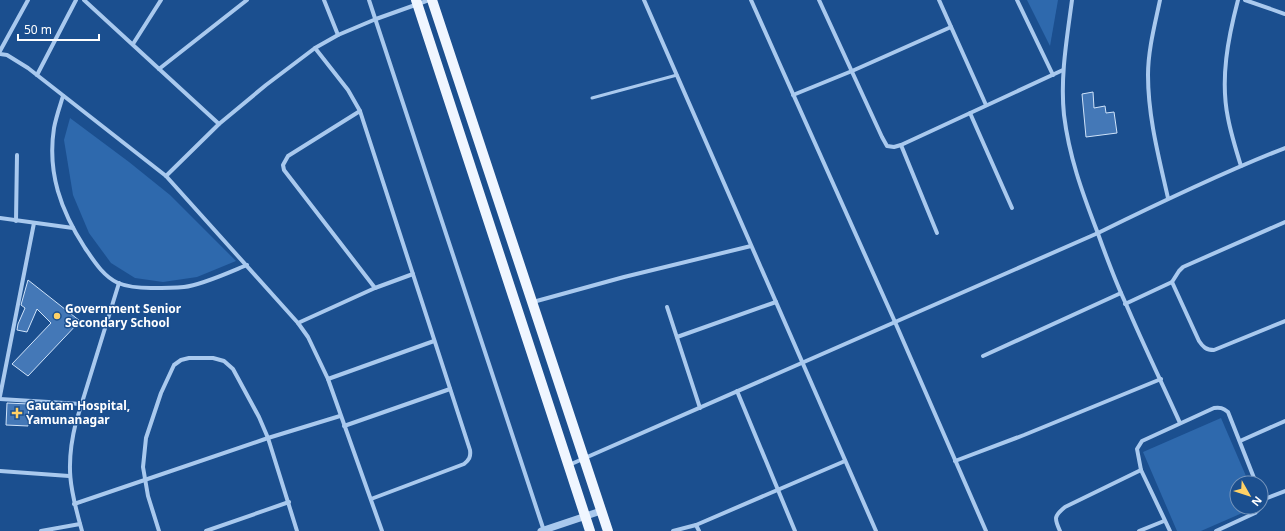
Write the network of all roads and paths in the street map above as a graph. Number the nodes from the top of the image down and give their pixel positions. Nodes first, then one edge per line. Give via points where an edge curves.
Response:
1 (28, 0) edge
2 (76, 0) edge
3 (84, 0) edge
4 (161, 0) edge
5 (247, 0) edge
6 (324, 0) edge
7 (369, 0) edge
8 (429, 0) edge
9 (432, 0) edge
10 (644, 0) edge
11 (751, 0) edge
12 (818, 0) edge
13 (939, 0) edge
14 (1017, 0) edge
15 (1072, 0) edge
16 (1160, 0) edge
17 (1238, 0) edge
18 (1245, 0) edge
19 (417, 2) edge
20 (1285, 14) edge
21 (376, 19) junction
22 (951, 27) junction
23 (338, 35) junction
24 (133, 44) junction
25 (315, 48) junction
26 (0, 52) edge
27 (159, 69) junction
28 (1063, 70) junction
29 (852, 71) junction
30 (677, 75) junction
31 (1053, 75) junction
32 (37, 76) junction
33 (793, 95) junction
34 (63, 96) junction
35 (592, 98) dead end
36 (986, 105) junction
37 (360, 111) junction
38 (970, 113) junction
39 (219, 124) junction
40 (901, 145) junction
41 (1285, 148) edge
42 (17, 156) dead end
43 (1241, 166) junction
44 (166, 176) junction
45 (1168, 198) junction
46 (1012, 208) dead end
47 (0, 218) edge
48 (16, 220) junction
49 (1285, 222) edge
50 (34, 223) junction
51 (73, 228) junction
52 (937, 233) dead end
53 (1098, 233) junction
54 (751, 246) junction
55 (247, 265) junction
56 (413, 274) junction
57 (1172, 282) junction
58 (119, 283) junction
59 (375, 288) junction
60 (1121, 293) junction
61 (532, 302) junction
62 (776, 302) junction
63 (1125, 304) junction
64 (666, 307) dead end
65 (1285, 321) edge
66 (895, 322) junction
67 (298, 323) junction
68 (676, 337) junction
69 (434, 341) junction
70 (983, 356) dead end
71 (802, 362) junction
72 (328, 379) junction
73 (1161, 380) junction
74 (450, 389) junction
75 (737, 391) junction
76 (0, 397) edge
77 (81, 404) junction
78 (700, 408) junction
79 (340, 416) junction
80 (1285, 421) edge
81 (1180, 423) junction
82 (344, 426) junction
83 (268, 438) junction
84 (1240, 441) junction
85 (584, 458) junction
86 (846, 461) junction
87 (955, 461) junction
88 (569, 465) junction
89 (1141, 470) junction
90 (0, 471) edge
91 (1253, 475) edge
92 (69, 476) junction
93 (144, 479) junction
94 (778, 490) junction
95 (1285, 491) edge
96 (1269, 497) edge
97 (371, 499) junction
98 (289, 502) junction
99 (74, 504) junction
100 (601, 511) junction
101 (1251, 515) edge
102 (586, 516) junction
103 (1164, 521) junction
104 (80, 524) junction
105 (696, 525) junction
106 (1223, 530) edge
107 (41, 531) edge
108 (82, 531) edge
109 (160, 531) edge
110 (206, 531) edge
111 (298, 531) edge
112 (382, 531) edge
113 (543, 531) edge
114 (590, 531) edge
115 (608, 531) edge
116 (673, 531) edge
117 (698, 531) edge
118 (795, 531) edge
119 (876, 531) edge
120 (986, 531) edge
121 (1060, 531) edge
122 (1139, 531) edge
123 (1170, 531) edge
124 (1216, 531) edge

1 - 26 street
2 - 32 street
3 - 24 street
4 - 24 street
5 - 27 street
6 - 23 street
7 - 21 street
8 - 19 street
9 - 61 main road
10 - 30 street
11 - 33 street
12 - 29 street
13 - 22 street
14 - 31 street
15 - 28 street
16 - 45 street via 1148,74 1154,140
17 - 43 street via 1225,64 1225,94 1228,118
18 - 20 street
19 - 21 street
19 - 88 main road
21 - 23 street
21 - 113 street
22 - 29 street
22 - 36 street
23 - 25 street
24 - 27 street
25 - 37 street via 348,90
25 - 39 street
26 - 32 street
27 - 39 street
28 - 31 street
28 - 53 street via 1064,114 1069,147 1079,183
29 - 33 street
29 - 40 street via 887,146
30 - 35 lane
30 - 54 street
31 - 36 street
32 - 34 street
33 - 66 street
34 - 44 street
34 - 51 street via 54,128 52,156 54,179 63,208
36 - 38 street
37 - 56 street
37 - 59 street via 288,156 282,165
38 - 40 street
38 - 46 street
39 - 44 street
40 - 52 street
41 - 43 street
42 - 48 street
43 - 45 street
44 - 55 street
45 - 53 street
47 - 48 street
48 - 50 street
49 - 57 street via 1183,267
50 - 51 street
50 - 76 street
51 - 58 street via 105,274
53 - 60 street
53 - 66 street
54 - 61 street
54 - 62 street
55 - 58 street via 186,287 137,288
55 - 67 street
56 - 59 street
56 - 69 street
57 - 63 street
57 - 65 street via 1199,341 1208,350 1214,350
58 - 77 street
59 - 67 street
60 - 63 street
60 - 70 street
61 - 85 main road
62 - 68 street
62 - 71 street
63 - 73 street
64 - 68 street
66 - 71 street
66 - 87 street
67 - 72 street via 308,337
68 - 78 street
69 - 72 street
69 - 74 street
71 - 75 street
71 - 86 street
72 - 79 street
73 - 81 street
73 - 87 street
74 - 82 street
74 - 97 street via 470,450 469,460
75 - 78 street
75 - 94 street
76 - 77 street
77 - 92 street via 71,442
78 - 85 street
79 - 82 street
79 - 83 street
80 - 84 street
81 - 84 street via 1219,407 1228,412
81 - 89 street via 1142,441 1137,449
82 - 97 street
83 - 93 street
83 - 93 street via 233,369 224,361 213,358 181,360 174,365 169,374 146,438
83 - 98 street
84 - 91 street
85 - 88 street
85 - 100 main road
86 - 94 street
86 - 119 street
87 - 120 street
88 - 102 main road
89 - 103 street
89 - 121 street via 1057,513 1056,524
90 - 92 street
92 - 99 street
93 - 99 street
93 - 109 street
94 - 105 street
94 - 118 street
95 - 96 street
97 - 112 street
98 - 110 street
98 - 111 street
99 - 104 street
100 - 102 street
100 - 115 main road
101 - 106 street
102 - 113 street
102 - 114 main road
103 - 122 street
103 - 123 street
104 - 107 street
104 - 108 street
105 - 116 street
105 - 117 street
106 - 124 street

